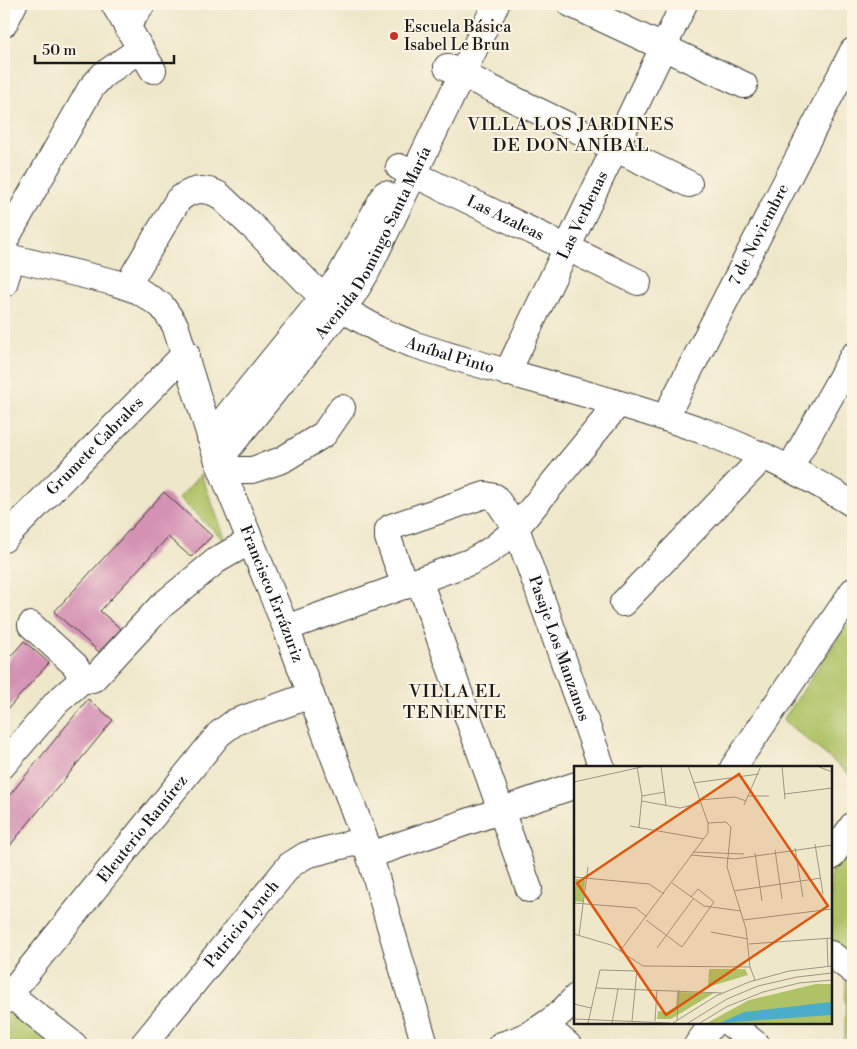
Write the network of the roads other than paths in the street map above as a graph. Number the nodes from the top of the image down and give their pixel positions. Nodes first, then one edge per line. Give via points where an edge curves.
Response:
1 (14, 4) edge
2 (142, 4) edge
3 (476, 4) edge
4 (496, 4) edge
5 (572, 4) edge
6 (684, 4) edge
7 (121, 15) edge
8 (4, 24) edge
9 (663, 47) junction
10 (853, 51) edge
11 (453, 70) junction
12 (744, 85) dead end
13 (615, 148) junction
14 (407, 170) junction
15 (689, 184) dead end
16 (567, 248) junction
17 (6, 252) edge
18 (638, 282) dead end
19 (4, 284) edge
20 (127, 286) junction
21 (332, 304) junction
22 (186, 353) junction
23 (853, 356) edge
24 (507, 373) junction
25 (618, 404) junction
26 (342, 408) dead end
27 (665, 418) junction
28 (214, 449) junction
29 (764, 456) junction
30 (790, 468) junction
31 (853, 504) edge
32 (516, 528) junction
33 (4, 539) edge
34 (250, 541) junction
35 (412, 583) junction
36 (853, 591) edge
37 (623, 603) dead end
38 (31, 625) dead end
39 (286, 628) junction
40 (81, 681) junction
41 (310, 695) junction
42 (4, 764) edge
43 (601, 766) edge
44 (734, 766) edge
45 (574, 786) edge
46 (501, 810) junction
47 (853, 825) edge
48 (367, 847) junction
49 (832, 856) edge
50 (529, 889) dead end
51 (832, 955) edge
52 (853, 971) edge
53 (5, 995) edge
54 (574, 1000) edge
55 (712, 1024) edge
56 (730, 1024) edge
57 (546, 1026) junction
58 (420, 1041) edge
59 (74, 1045) edge
60 (143, 1045) edge
61 (501, 1045) edge
62 (568, 1045) edge
63 (697, 1045) edge
64 (757, 1045) edge

1 - 8 street
2 - 7 street
3 - 11 street, Avenida Domingo Santa María
4 - 11 street, Avenida Domingo Santa María
5 - 9 street
6 - 9 street, Las Verbenas
7 - 17 street via 146,59 103,75 91,88
9 - 12 street
9 - 13 street, Las Verbenas
10 - 27 street, 7 de Noviembre
11 - 13 street
11 - 14 street, Avenida Domingo Santa María
13 - 15 street
13 - 16 street, Las Verbenas
14 - 16 street, Las Azaleas
14 - 21 street, Avenida Domingo Santa María via 366,273
16 - 18 street, Las Azaleas
16 - 24 street, Las Verbenas
17 - 19 street
17 - 20 street, Francisco Errázuriz
20 - 21 street, Aníbal Pinto via 178,200 189,192 205,190 219,195
20 - 22 street, Francisco Errázuriz via 162,306 175,325
21 - 24 street, Aníbal Pinto via 412,344
21 - 28 street, Avenida Domingo Santa María
22 - 28 street, Francisco Errázuriz
22 - 33 street, Grumete Cabrales
23 - 30 street
24 - 25 street, Aníbal Pinto
25 - 27 street, Aníbal Pinto
25 - 32 street
26 - 28 street via 324,434 282,460 252,470 236,470
27 - 29 street, Aníbal Pinto
28 - 34 street, Francisco Errázuriz
29 - 30 street, Aníbal Pinto
29 - 37 street
30 - 31 street, Aníbal Pinto
32 - 35 street via 487,554
32 - 35 street via 497,500 488,494 395,525 388,530 388,538
32 - 43 street, Pasaje Los Manzanos
34 - 39 street, Francisco Errázuriz
34 - 40 street via 198,575 161,606 93,679
35 - 39 street
35 - 46 street
36 - 44 street
38 - 40 street via 75,665
39 - 41 street, Francisco Errázuriz
40 - 42 street via 57,702
41 - 48 street, Francisco Errázuriz
41 - 53 street, Eleuterio Ramírez via 240,720 220,734
45 - 46 street, Patricio Lynch
46 - 48 street, Patricio Lynch
46 - 50 street
47 - 49 street
48 - 58 street, Francisco Errázuriz
48 - 60 street, Patricio Lynch via 306,855 290,865
51 - 52 street
53 - 59 street
54 - 57 street
55 - 63 street
56 - 64 street
57 - 61 street
57 - 62 street

